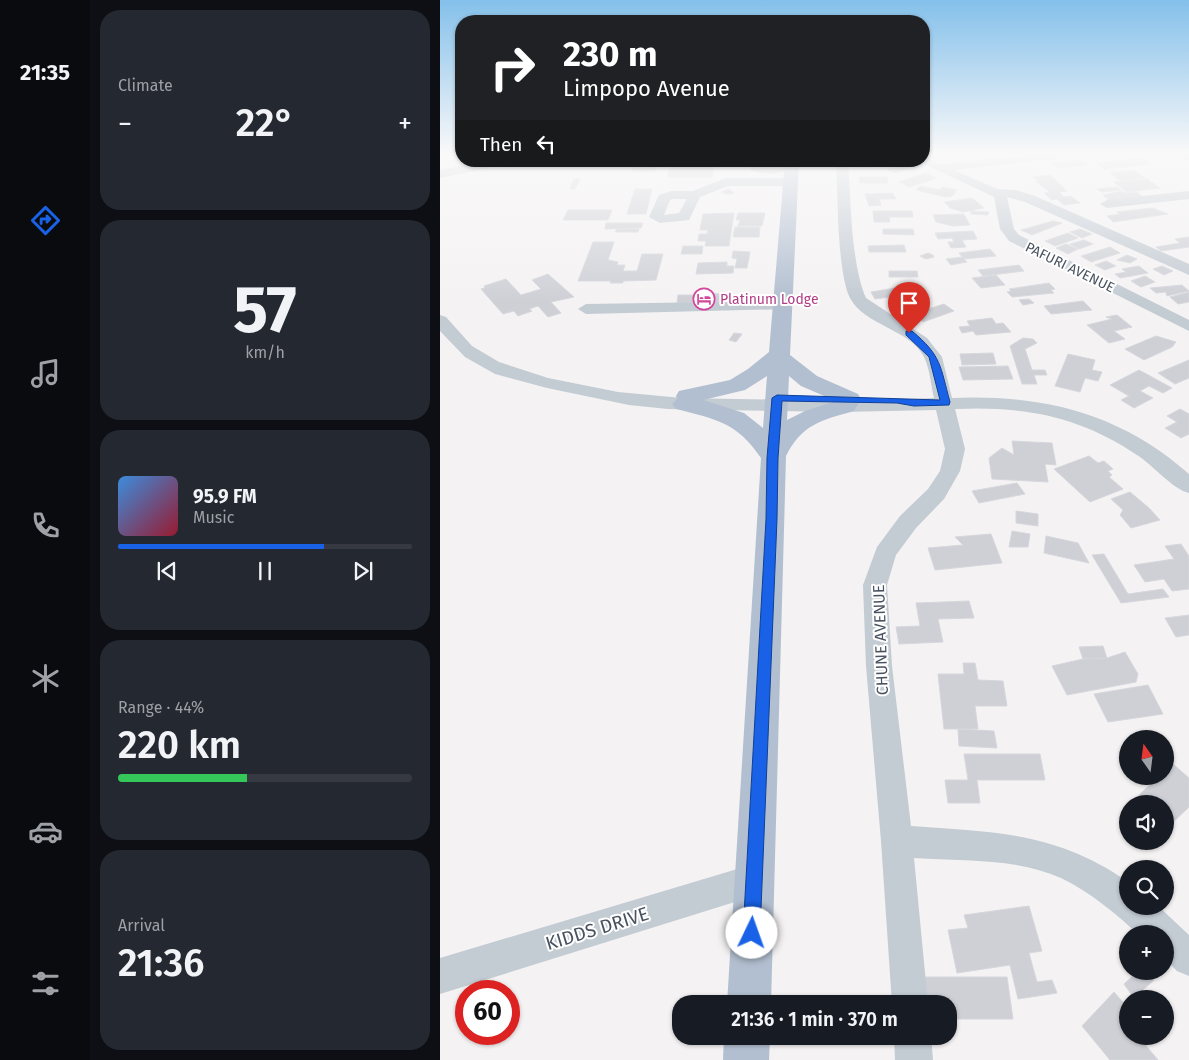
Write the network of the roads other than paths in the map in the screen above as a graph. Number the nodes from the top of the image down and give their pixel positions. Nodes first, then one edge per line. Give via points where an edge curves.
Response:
1 (789, 202) edge
2 (845, 202) edge
3 (1003, 202) edge
4 (1038, 202) edge
5 (1121, 202) edge
6 (1107, 204) dead end
7 (1189, 270) edge
8 (783, 306) junction
9 (586, 309) dead end
10 (440, 320) edge
11 (1189, 326) edge
12 (461, 343) junction
13 (440, 349) edge
14 (780, 355) junction
15 (685, 400) junction
16 (777, 402) junction
17 (848, 402) junction
18 (946, 402) junction
19 (772, 457) junction
20 (1180, 465) edge
21 (1189, 486) edge
22 (897, 841) junction
23 (754, 880) junction
24 (1119, 896) edge
25 (1142, 915) edge
26 (1154, 925) edge
27 (1174, 944) edge
28 (1189, 960) edge
29 (440, 976) edge
30 (749, 995) edge
31 (909, 995) edge
32 (747, 1045) edge
33 (913, 1045) edge
34 (746, 1060) edge
35 (914, 1060) edge

1 - 8 main road
2 - 18 street, CHUNE AVENUE via 854,289 862,304 909,333 928,349 937,367
3 - 11 street, PAFURI AVENUE via 1006,229 1014,238
4 - 7 street
5 - 6 street
8 - 9 street
8 - 14 main road
10 - 12 street
12 - 13 street
12 - 15 street via 476,357 528,378 598,394
14 - 15 main road via 751,379 734,388
14 - 16 main road
14 - 17 main road via 809,381
15 - 16 street
15 - 19 main road via 735,416 758,435
16 - 17 street
16 - 19 main road
17 - 18 street via 898,406
17 - 19 main road via 795,426 784,435
18 - 20 street via 1028,405 1062,412 1084,418
18 - 22 street, CHUNE AVENUE via 955,450 950,471 936,494 908,522 885,553 875,585 878,666
19 - 23 main road
20 - 21 street
22 - 24 street via 1022,852 1066,864
22 - 31 street, CHUNE AVENUE
23 - 29 street, KIDDS DRIVE
23 - 30 main road
25 - 26 street
27 - 28 street
32 - 34 main road
33 - 35 street

